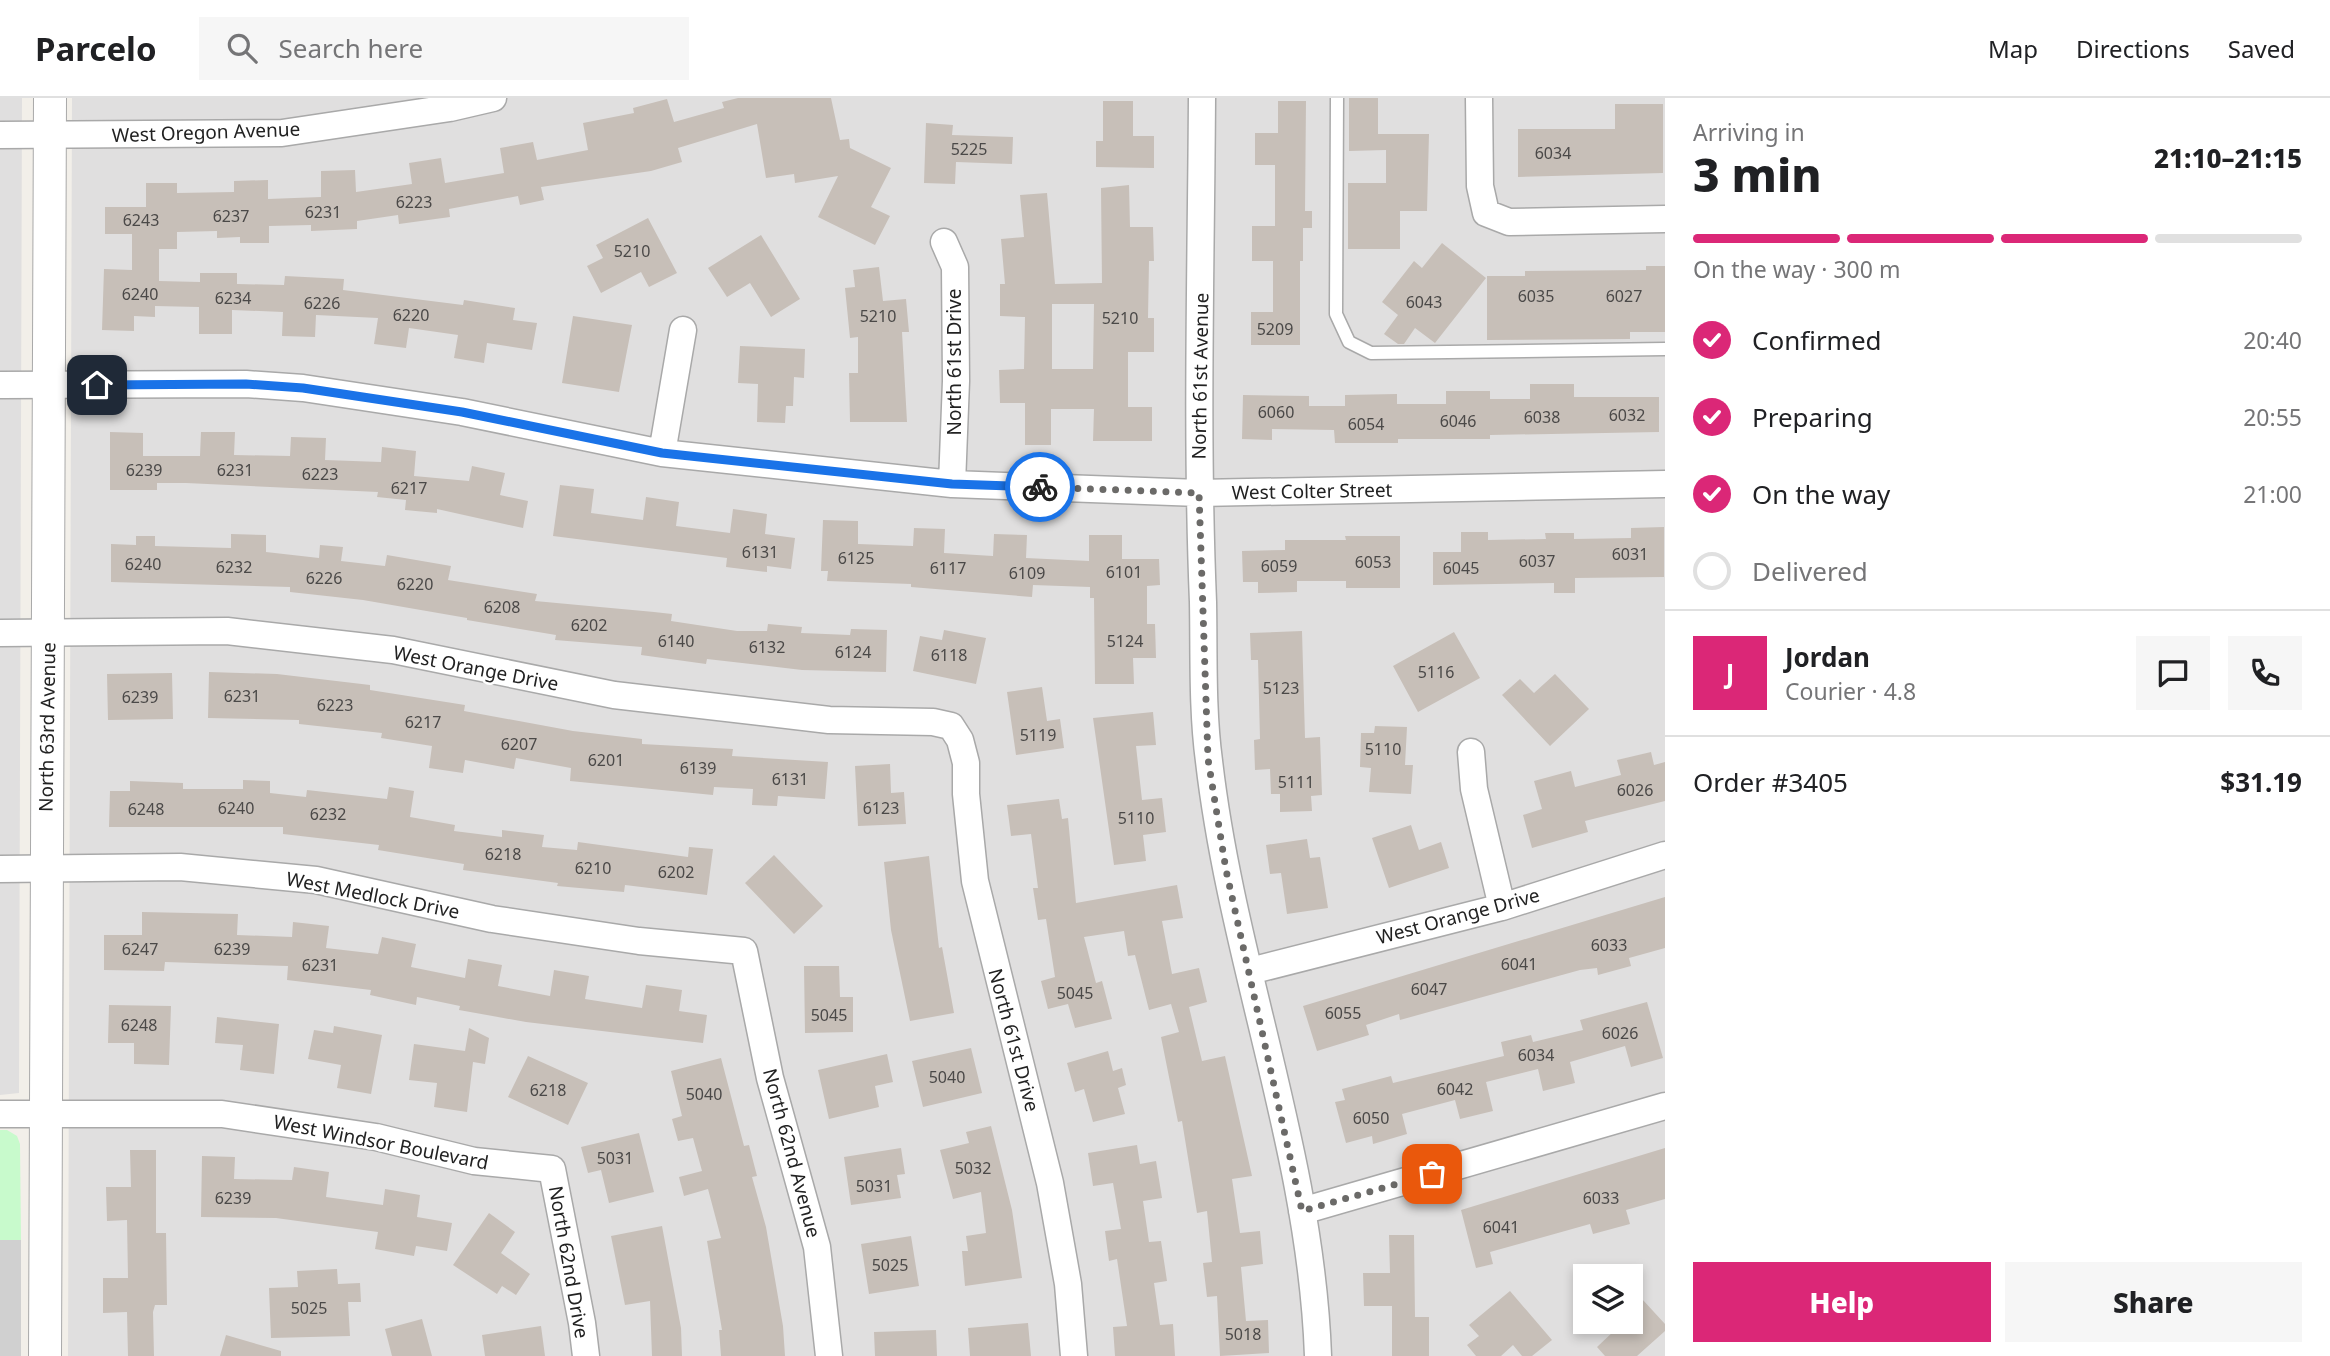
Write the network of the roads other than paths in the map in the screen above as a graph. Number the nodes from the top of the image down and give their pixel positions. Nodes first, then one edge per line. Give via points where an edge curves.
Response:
1 (50, 98) edge
2 (493, 98) edge
3 (1202, 98) edge
4 (1337, 98) edge
5 (1479, 98) edge
6 (0, 135) edge
7 (50, 135) junction
8 (1665, 219) edge
9 (944, 242) dead end
10 (683, 330) dead end
11 (1665, 349) edge
12 (0, 385) edge
13 (48, 385) junction
14 (662, 453) junction
15 (952, 484) junction
16 (1665, 484) edge
17 (1199, 493) junction
18 (49, 630) junction
19 (0, 633) edge
20 (951, 726) joint
21 (1471, 752) dead end
22 (1665, 855) edge
23 (46, 868) junction
24 (0, 869) edge
25 (1502, 907) junction
26 (744, 951) joint
27 (1250, 971) junction
28 (1665, 1106) edge
29 (0, 1114) edge
30 (46, 1115) junction
31 (552, 1169) joint
32 (1302, 1211) junction
33 (45, 1356) edge
34 (586, 1356) edge
35 (829, 1356) edge
36 (1074, 1356) edge
37 (1318, 1356) edge

1 - 7 street, North 63rd Avenue
2 - 7 street, West Oregon Avenue via 282,133
3 - 17 street, North 61st Avenue
4 - 11 lane via 1336,314 1349,342 1370,353
5 - 8 street via 1480,186 1486,213 1509,222
6 - 7 street, West Oregon Avenue
7 - 13 street, North 63rd Avenue
9 - 15 street, North 61st Drive via 955,267
10 - 14 street
12 - 13 street, West Colter Street
13 - 14 street, West Colter Street via 303,388 462,412
13 - 18 street, North 63rd Avenue
14 - 15 street, West Colter Street
15 - 17 street, West Colter Street
16 - 17 street, West Colter Street
17 - 27 street, North 61st Avenue via 1208,759 1226,870
18 - 19 street, West Orange Drive
18 - 20 street, West Orange Drive via 228,631 393,650 614,695 829,720
18 - 23 street, North 63rd Avenue
20 - 36 street, North 61st Drive via 966,763 975,881 1050,1182 1068,1284
21 - 25 street via 1474,789
22 - 25 street, West Orange Drive
23 - 24 street, West Medlock Drive
23 - 26 street, West Medlock Drive via 180,867 316,880 492,919
23 - 30 street, North 63rd Avenue
25 - 27 street, West Orange Drive
26 - 35 street, North 62nd Avenue via 770,1078 817,1247
27 - 32 street, North 61st Avenue
28 - 32 street
29 - 30 street, West Windsor Boulevard
30 - 31 street, West Windsor Boulevard via 222,1114 376,1137 474,1161
30 - 33 street, North 63rd Avenue
31 - 34 street, North 62nd Drive
32 - 37 street, North 61st Avenue

